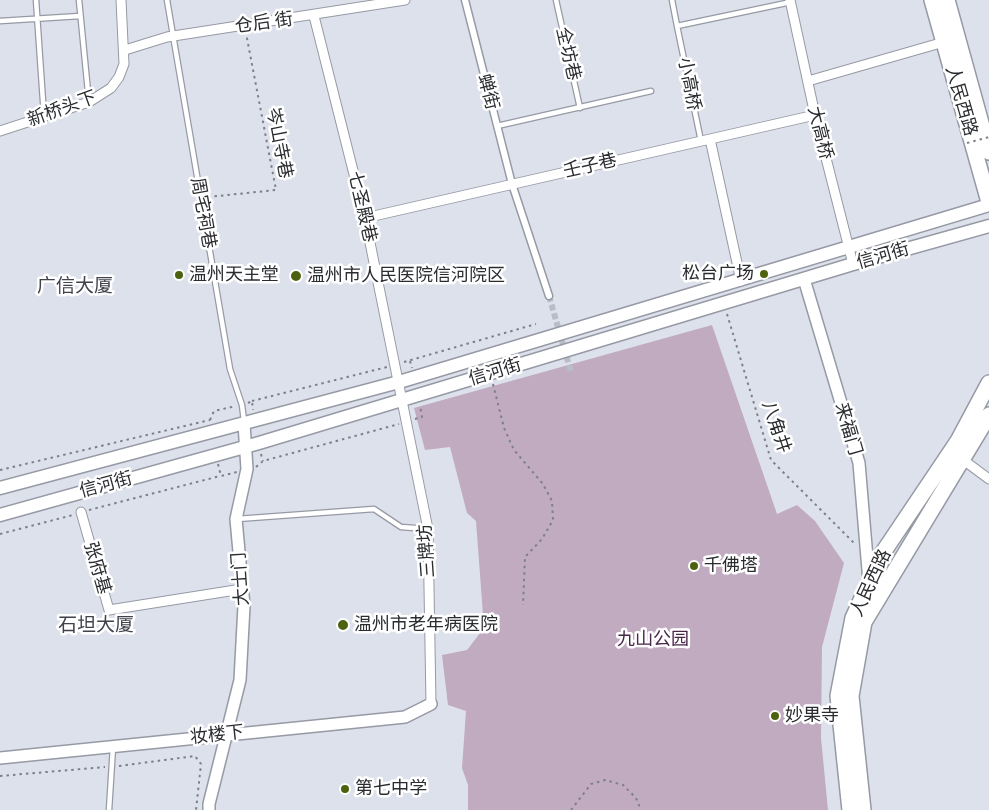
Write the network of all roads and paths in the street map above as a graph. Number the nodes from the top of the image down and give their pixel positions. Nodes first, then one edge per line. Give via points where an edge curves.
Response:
1 (36, 0) edge
2 (79, 0) edge
3 (121, 0) edge
4 (167, 0) edge
5 (405, 0) edge
6 (465, 0) edge
7 (556, 0) edge
8 (672, 0) edge
9 (932, 0) edge
10 (947, 0) edge
11 (791, 1) edge
12 (80, 16) junction
13 (314, 16) junction
14 (37, 20) junction
15 (0, 21) edge
16 (245, 26) junction
17 (678, 26) junction
18 (172, 36) junction
19 (944, 42) junction
20 (125, 50) junction
21 (808, 81) junction
22 (651, 91) dead end
23 (90, 102) junction
24 (580, 108) junction
25 (815, 115) junction
26 (44, 116) junction
27 (497, 126) junction
28 (0, 131) edge
29 (989, 136) edge
30 (710, 139) junction
31 (701, 141) junction
32 (967, 143) dead end
33 (989, 152) edge
34 (512, 184) junction
35 (200, 198) junction
36 (989, 204) edge
37 (365, 218) junction
38 (989, 226) edge
39 (849, 248) junction
40 (853, 264) junction
41 (804, 279) junction
42 (741, 280) junction
43 (549, 296) tunnel mouth
44 (724, 304) junction
45 (491, 374) junction
46 (399, 382) junction
47 (989, 383) edge
48 (402, 400) junction
49 (989, 415) edge
50 (422, 417) dead end
51 (210, 420) dead end
52 (405, 422) junction
53 (244, 424) junction
54 (246, 446) junction
55 (962, 459) junction
56 (263, 461) dead end
57 (0, 470) edge
58 (221, 476) dead end
59 (989, 479) edge
60 (0, 488) edge
61 (81, 512) junction
62 (0, 514) edge
63 (236, 519) junction
64 (428, 529) junction
65 (0, 534) edge
66 (866, 555) junction
67 (869, 583) junction
68 (242, 589) junction
69 (523, 606) dead end
70 (431, 704) joint
71 (227, 734) junction
72 (113, 746) junction
73 (0, 758) edge
74 (112, 767) junction
75 (0, 776) edge
76 (109, 810) edge
77 (196, 810) edge
78 (209, 810) edge
79 (571, 810) edge
80 (641, 810) edge
81 (850, 810) edge
82 (863, 810) edge

1 - 14 lane
2 - 12 lane
3 - 20 street, 新桥头下
4 - 18 lane, 周宅祠巷
5 - 13 street, 仓后 街
6 - 27 street, 蝉街
7 - 24 lane, 全坊巷
8 - 17 lane, 小高桥
9 - 19 highway, 人民西路
10 - 33 highway, 人民西路
11 - 17 lane
11 - 21 street, 大高桥
12 - 14 lane
12 - 23 lane
13 - 16 street, 仓后 街
13 - 37 street, 七圣殿巷
14 - 15 lane
14 - 26 lane
16 - 18 street, 仓后 街
16 - 35 path, 岑山寺巷 via 276,190
17 - 31 lane, 小高桥
18 - 20 street, 仓后 街
18 - 35 lane, 周宅祠巷
19 - 21 street
19 - 36 highway, 人民西路
20 - 23 street, 新桥头下 via 119,77 111,88
21 - 25 street, 大高桥
22 - 24 lane
23 - 26 street, 新桥头下
24 - 27 lane
25 - 30 street, 壬子巷
25 - 39 street, 大高桥
26 - 28 street, 新桥头下
27 - 34 street, 蝉街
29 - 32 path, bridge
30 - 31 street, 壬子巷
30 - 42 street
31 - 34 street, 壬子巷
34 - 37 street, 壬子巷
34 - 43 street, 蝉街
35 - 53 lane, 周宅祠巷 via 230,369 242,405
36 - 39 main road, 信河街
37 - 46 street, 七圣殿巷
38 - 40 main road, 信河街
39 - 40 street, 大高桥
39 - 42 main road, 信河街
40 - 41 main road, 信河街
41 - 44 main road, 信河街
41 - 66 street, 来福门 via 859,463
42 - 46 main road, 信河街
44 - 45 main road, 信河街
44 - 66 path, 八角井 via 771,460
45 - 48 main road, 信河街
45 - 69 path via 514,450 543,484 552,501 553,520 542,539 525,556
46 - 48 street, 七圣殿巷
46 - 53 main road, 信河街
47 - 67 highway, 人民西路 via 958,441 882,554
48 - 52 street, 三牌坊
48 - 54 main road, 信河街
49 - 55 highway, 人民西路
50 - 52 path
51 - 57 path
52 - 56 path
52 - 64 street, 三牌坊
53 - 54 street, 大士门
53 - 60 main road, 信河街
54 - 62 main road, 信河街
54 - 63 street, 大士门 via 247,469
55 - 59 street
55 - 82 highway, 人民西路 via 864,622 851,696
58 - 61 path
61 - 65 path
61 - 68 street, 张府基 via 109,610
63 - 64 lane via 374,509 401,527
63 - 68 street, 大士门
64 - 70 street, 三牌坊
66 - 67 street, 来福门
67 - 81 highway, 人民西路 via 853,618 838,696
68 - 71 street, 大士门 via 240,680
70 - 71 street, 妆楼下 via 405,717
71 - 72 street, 妆楼下
71 - 78 street, 大士门
72 - 73 street, 妆楼下
72 - 74 lane
74 - 75 path
74 - 76 lane
74 - 77 path via 195,756 201,764
79 - 80 path via 591,784 605,780 622,785 636,798

